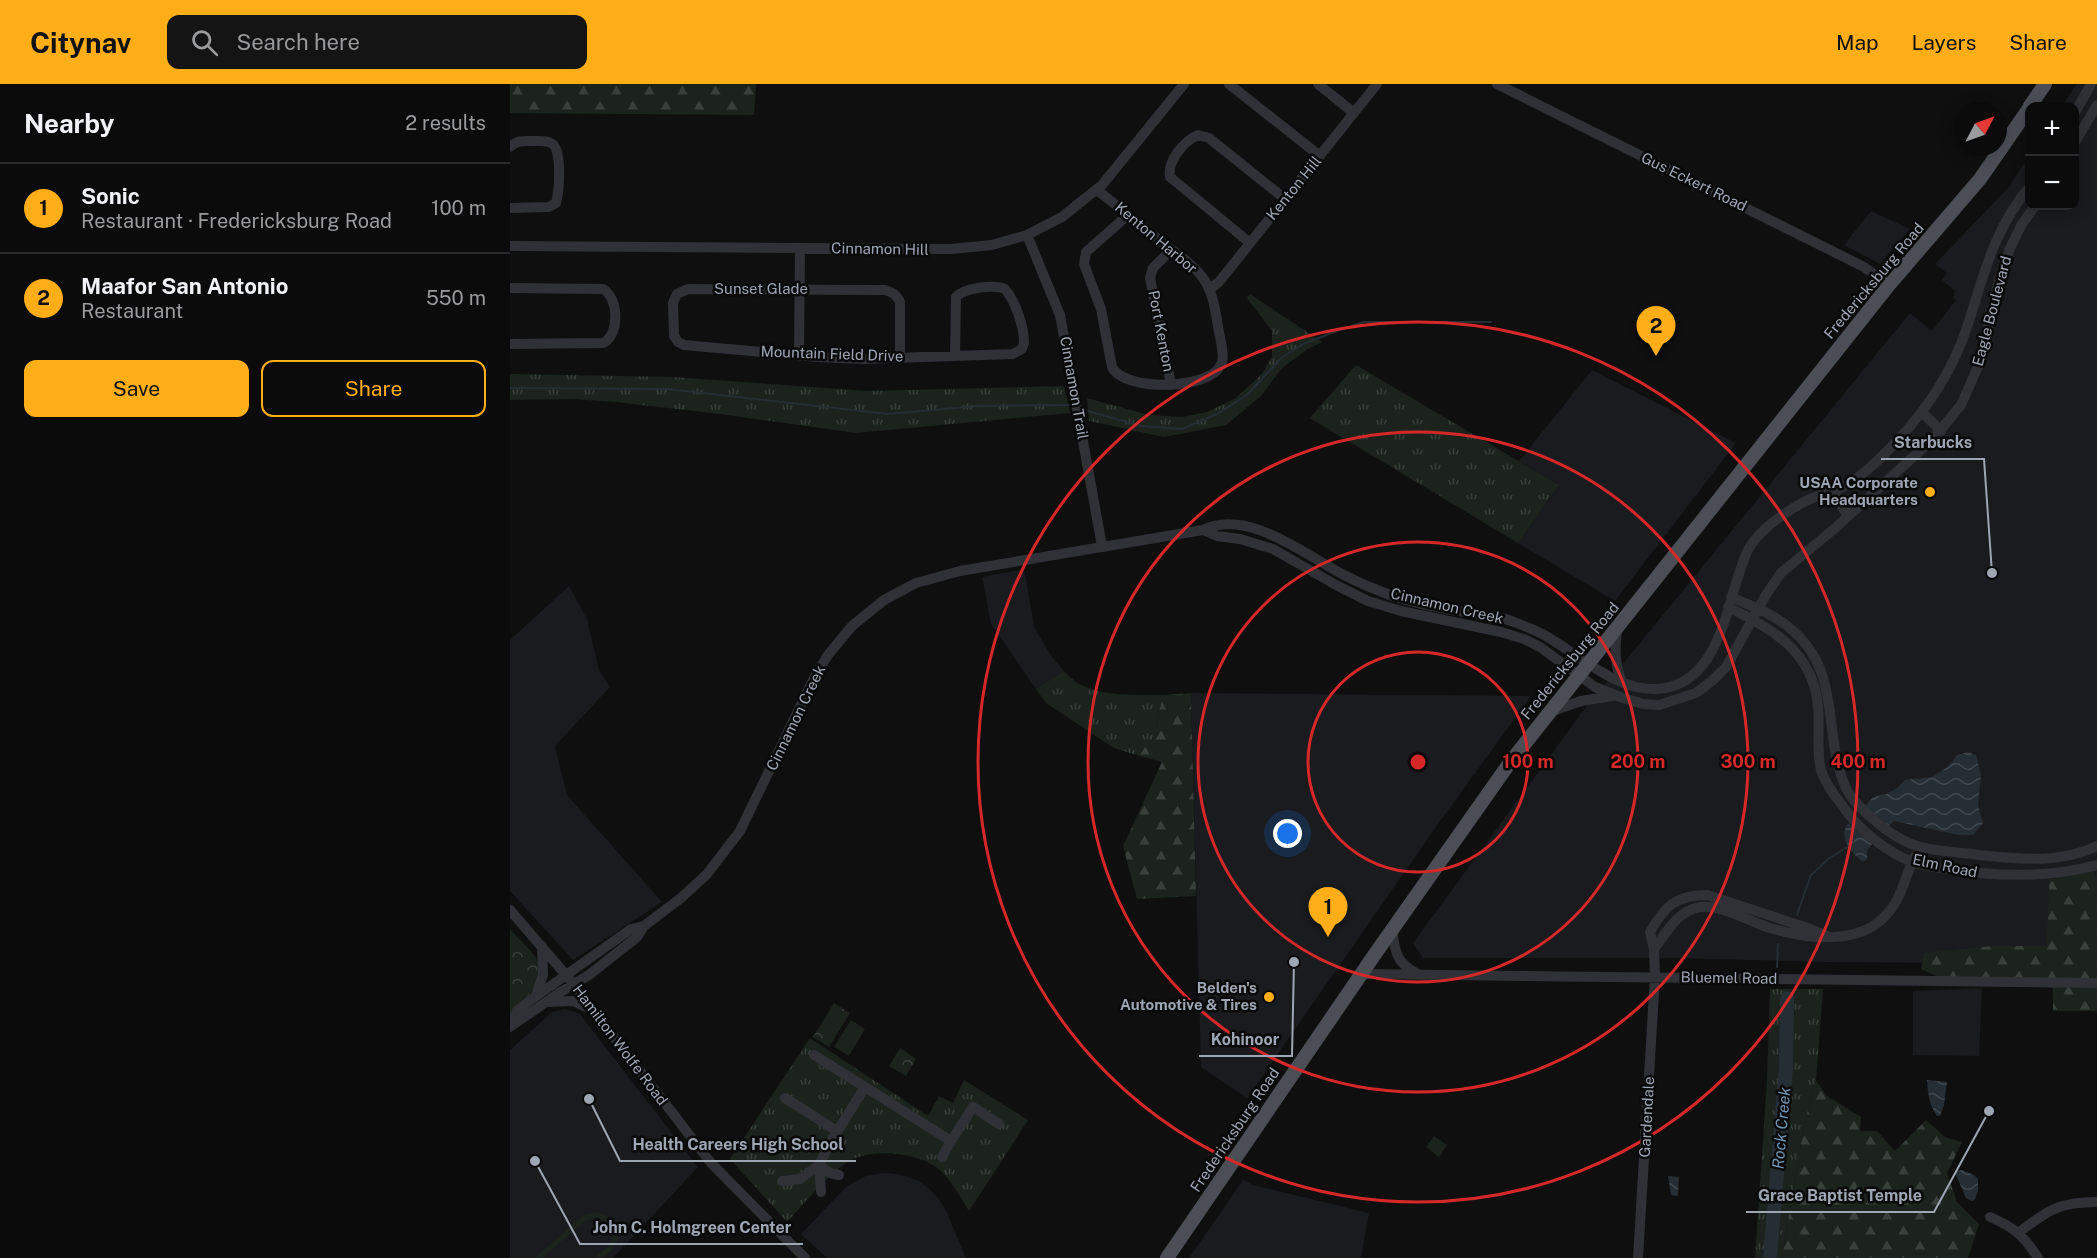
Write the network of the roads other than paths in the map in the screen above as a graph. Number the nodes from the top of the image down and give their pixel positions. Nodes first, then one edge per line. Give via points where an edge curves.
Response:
1 (1184, 84) edge
2 (1318, 84) edge
3 (1377, 84) edge
4 (1497, 84) edge
5 (2044, 84) edge
6 (2091, 84) edge
7 (1231, 85) edge
8 (2033, 102) edge
9 (2079, 105) edge
10 (2097, 105) edge
11 (1354, 113) junction
12 (2025, 114) edge
13 (2079, 136) edge
14 (510, 147) edge
15 (1320, 156) junction
16 (1097, 190) junction
17 (2025, 193) edge
18 (1285, 199) junction
19 (510, 208) edge
20 (2032, 210) edge
21 (1128, 215) junction
22 (1027, 235) junction
23 (1250, 243) junction
24 (510, 246) edge
25 (800, 248) junction
26 (1171, 250) junction
27 (1889, 285) junction
28 (510, 288) edge
29 (799, 290) junction
30 (1209, 290) junction
31 (1965, 331) junction
32 (1985, 338) junction
33 (678, 342) joint
34 (510, 344) edge
35 (799, 355) junction
36 (955, 356) junction
37 (900, 358) junction
38 (1171, 386) junction
39 (1922, 412) junction
40 (1941, 431) junction
41 (1833, 492) junction
42 (1848, 516) junction
43 (1243, 526) junction
44 (1203, 530) junction
45 (1240, 539) junction
46 (1102, 546) junction
47 (1729, 602) junction
48 (1758, 609) junction
49 (1492, 616) junction
50 (1753, 620) junction
51 (1617, 628) junction
52 (1489, 629) junction
53 (1583, 670) junction
54 (1622, 682) junction
55 (1616, 695) junction
56 (1550, 713) junction
57 (2097, 846) edge
58 (1919, 847) junction
59 (1912, 862) junction
60 (2097, 865) edge
61 (510, 910) edge
62 (644, 926) junction
63 (1392, 929) junction
64 (1827, 936) junction
65 (542, 946) junction
66 (1654, 949) junction
67 (1361, 974) junction
68 (1418, 974) junction
69 (566, 975) junction
70 (1655, 976) junction
71 (2097, 983) edge
72 (573, 984) junction
73 (534, 997) junction
74 (544, 1003) junction
75 (595, 1012) junction
76 (510, 1026) edge
77 (814, 1055) dead end
78 (865, 1087) junction
79 (785, 1098) dead end
80 (999, 1124) dead end
81 (837, 1131) junction
82 (951, 1141) junction
83 (942, 1157) dead end
84 (819, 1165) junction
85 (839, 1175) dead end
86 (782, 1181) dead end
87 (821, 1192) dead end
88 (2097, 1202) edge
89 (1990, 1217) dead end
90 (2018, 1233) junction
91 (805, 1258) edge
92 (1167, 1258) edge
93 (1638, 1258) edge
94 (2038, 1258) edge

1 - 16 street, Cinnamon Hill
2 - 11 street
3 - 11 street, Kenton Hill
4 - 27 street, Gus Eckert Road via 1864,267
5 - 8 main road, Fredericksburg Road
6 - 9 street
7 - 15 street
10 - 13 street
11 - 15 street, Kenton Hill
12 - 27 main road, Fredericksburg Road via 1980,179
14 - 19 street via 518,141 550,142 558,154 556,203 549,207
15 - 18 street, Kenton Hill
16 - 21 street, Kenton Harbor
16 - 22 street, Cinnamon Hill via 1062,218
17 - 31 street, Eagle Boulevard via 1994,243
18 - 23 street, Kenton Hill
18 - 23 street via 1203,135 1193,137 1180,151 1169,168 1173,182
20 - 32 street, Eagle Boulevard via 2010,248
21 - 26 street, Kenton Harbor
21 - 38 street via 1086,252 1084,264 1101,309 1114,373 1144,383
22 - 25 street, Cinnamon Hill via 972,248
22 - 46 street, Cinnamon Trail via 1060,315
23 - 30 street, Kenton Hill
24 - 25 street, Cinnamon Hill
25 - 29 street
26 - 30 street, Kenton Harbor via 1196,270
26 - 38 street, Port Kenton via 1153,268 1150,278
27 - 51 main road, Fredericksburg Road
28 - 34 street via 603,289 614,302 614,330 608,341
29 - 33 street, Sunset Glade via 683,290 673,303 674,336
29 - 35 street
29 - 37 street, Sunset Glade via 885,290 896,294 900,302
30 - 38 street via 1222,364 1200,379
31 - 32 street
31 - 39 street, Eagle Boulevard via 1951,366
32 - 40 street, Eagle Boulevard via 1980,362 1961,405
33 - 35 street, Mountain Field Drive
35 - 37 street, Mountain Field Drive
36 - 36 street, Mountain Field Drive via 1013,354 1022,349 1024,335 1008,293 1001,287 964,291 956,297
36 - 37 street, Mountain Field Drive
39 - 40 street
39 - 41 street, Eagle Boulevard via 1868,469
40 - 42 street, Eagle Boulevard
41 - 42 street
41 - 47 street, Eagle Boulevard via 1809,500 1769,526 1749,547
42 - 48 street, Eagle Boulevard via 1781,573
43 - 44 street, Cinnamon Creek via 1214,525
43 - 45 street
43 - 49 street, Cinnamon Creek via 1270,534 1342,574 1395,596
44 - 45 street, Cinnamon Creek
44 - 46 street, Cinnamon Creek
45 - 52 street, Cinnamon Creek via 1286,555 1368,601
46 - 62 street, Cinnamon Creek via 930,579 871,609 837,642 816,674 729,847 694,887
47 - 48 street, Elm Road
47 - 50 street, Elm Road
47 - 54 street, Eagle Boulevard via 1709,658 1689,680 1654,690
48 - 50 street, Eagle Boulevard
48 - 58 street, Elm Road via 1792,630 1824,677 1840,775 1848,792 1888,832
49 - 52 street
49 - 53 street, Cinnamon Creek via 1545,635
50 - 55 street, Eagle Boulevard via 1726,667 1696,693 1659,705
50 - 59 street, Elm Road via 1790,644 1814,686 1821,770 1831,791 1851,818 1876,841
51 - 53 main road, Fredericksburg Road
51 - 54 street via 1616,668
52 - 53 street, Cinnamon Creek via 1524,639
53 - 54 street, Eagle Boulevard
53 - 55 street, Eagle Boulevard via 1595,687
53 - 56 main road, Fredericksburg Road
55 - 56 street via 1581,701
56 - 63 main road, Fredericksburg Road via 1511,761
57 - 58 street, Elm Road via 2067,855 2019,859
58 - 59 street
59 - 60 street, Elm Road via 2006,875 2043,875
59 - 64 street via 1896,904 1886,917 1858,933
61 - 65 street, Hamilton Wolfe Road
62 - 69 street, Cinnamon Creek via 631,929
62 - 72 street, Cinnamon Creek via 638,938
63 - 67 main road, Fredericksburg Road
63 - 68 street via 1397,955 1407,969
64 - 66 street via 1772,928 1723,910 1701,907 1671,924
64 - 66 street, Gardendale via 1718,898 1694,895 1669,905 1658,919 1650,932
65 - 69 street, Hamilton Wolfe Road
65 - 73 street via 543,975
66 - 70 street, Gardendale
67 - 68 street, Bluemel Road
67 - 92 main road, Fredericksburg Road
68 - 70 street, Bluemel Road
69 - 72 street, Hamilton Wolfe Road
69 - 73 street, Cinnamon Creek
70 - 71 street, Bluemel Road
70 - 93 street, Gardendale
72 - 74 street, Cinnamon Creek
72 - 75 street, Hamilton Wolfe Road
73 - 76 street via 518,1011
74 - 75 street via 573,1001
74 - 76 street, Cinnamon Creek
75 - 91 street, Hamilton Wolfe Road via 711,1163
77 - 78 street
78 - 81 street
78 - 82 street
79 - 81 street
80 - 82 street via 974,1107
81 - 84 street
82 - 83 street
84 - 85 street
84 - 86 street via 800,1179
84 - 87 street
88 - 90 street via 2060,1205
89 - 90 street
90 - 94 street

